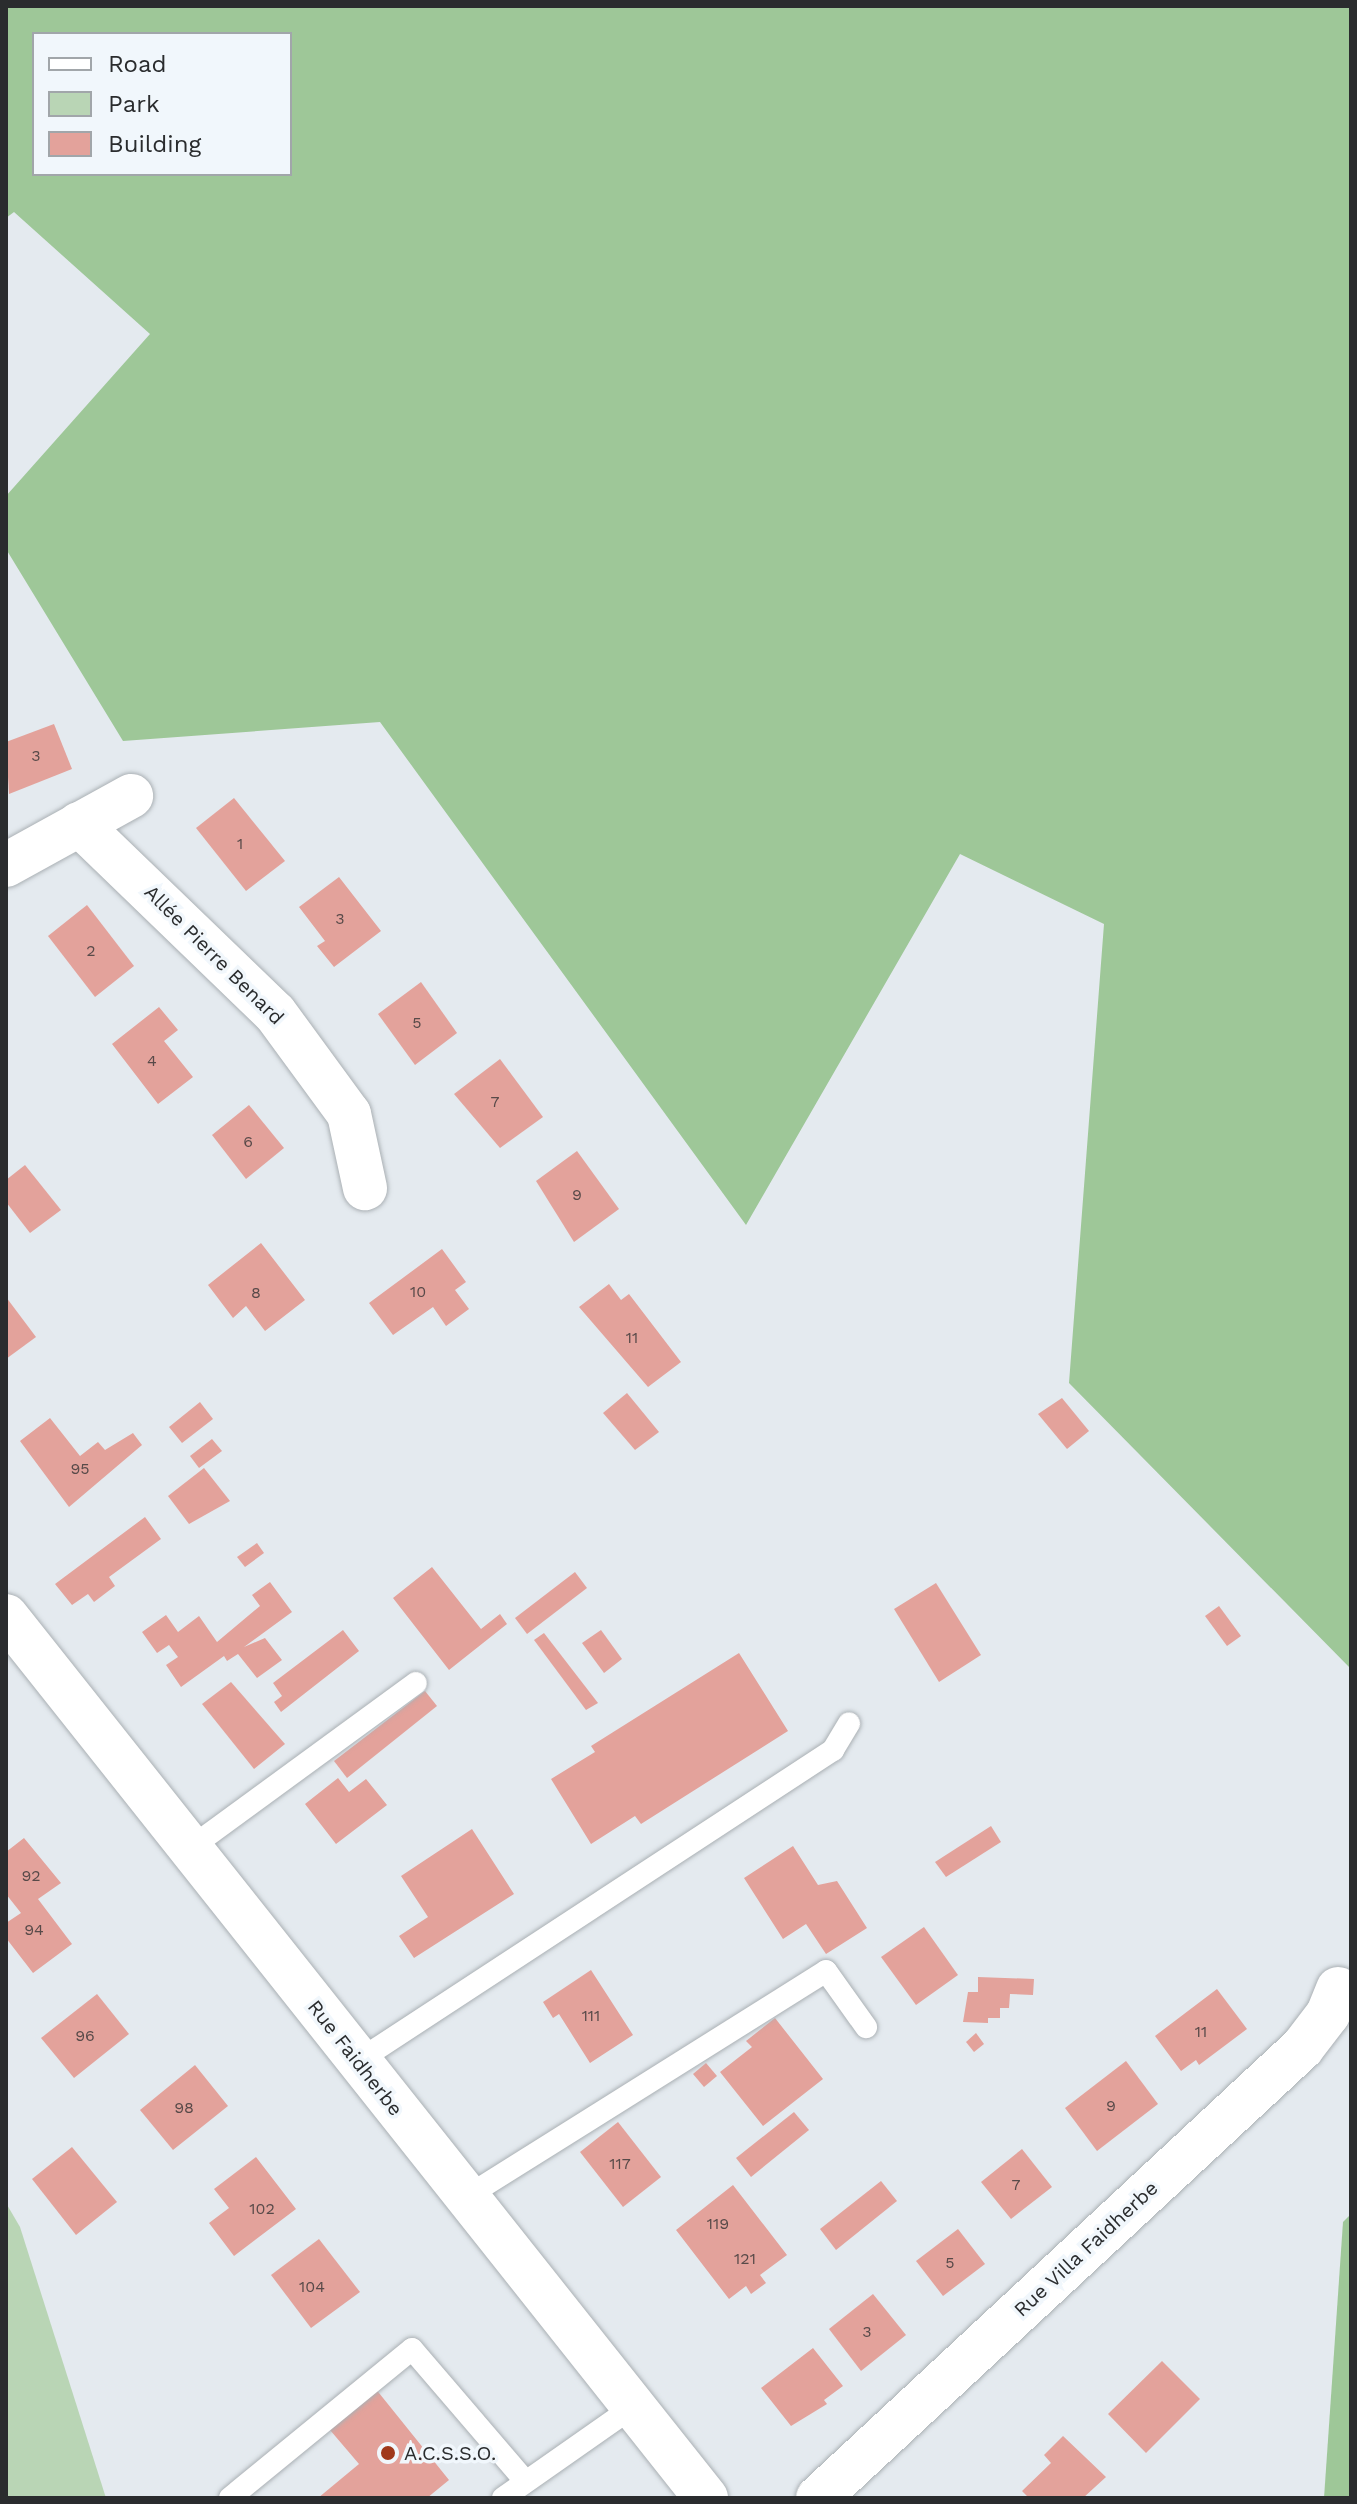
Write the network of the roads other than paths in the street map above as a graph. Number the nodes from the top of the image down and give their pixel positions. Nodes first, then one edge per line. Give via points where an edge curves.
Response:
1 (131, 796) dead end
2 (79, 824) junction
3 (6, 865) edge
4 (365, 1188) dead end
5 (6, 1616) edge
6 (416, 1683) dead end
7 (849, 1723) dead end
8 (189, 1849) junction
9 (1338, 1989) dead end
10 (866, 2027) dead end
11 (358, 2061) junction
12 (466, 2197) junction
13 (633, 2407) junction
14 (525, 2481) junction
15 (230, 2498) edge
16 (503, 2498) edge
17 (706, 2498) edge
18 (818, 2498) edge

1 - 2 street
2 - 3 street
2 - 4 street, Allée Pierre Benard via 275,1013 349,1114
5 - 8 street, Rue Faidherbe
6 - 8 lane
7 - 11 lane via 833,1750
8 - 11 street, Rue Faidherbe
9 - 18 street, Rue Villa Faidherbe via 1328,2014 1302,2048
10 - 12 lane via 826,1971
11 - 12 street, Rue Faidherbe
12 - 13 street, Rue Faidherbe
13 - 14 lane
13 - 17 street, Rue Faidherbe
14 - 15 lane via 412,2349
14 - 16 lane

